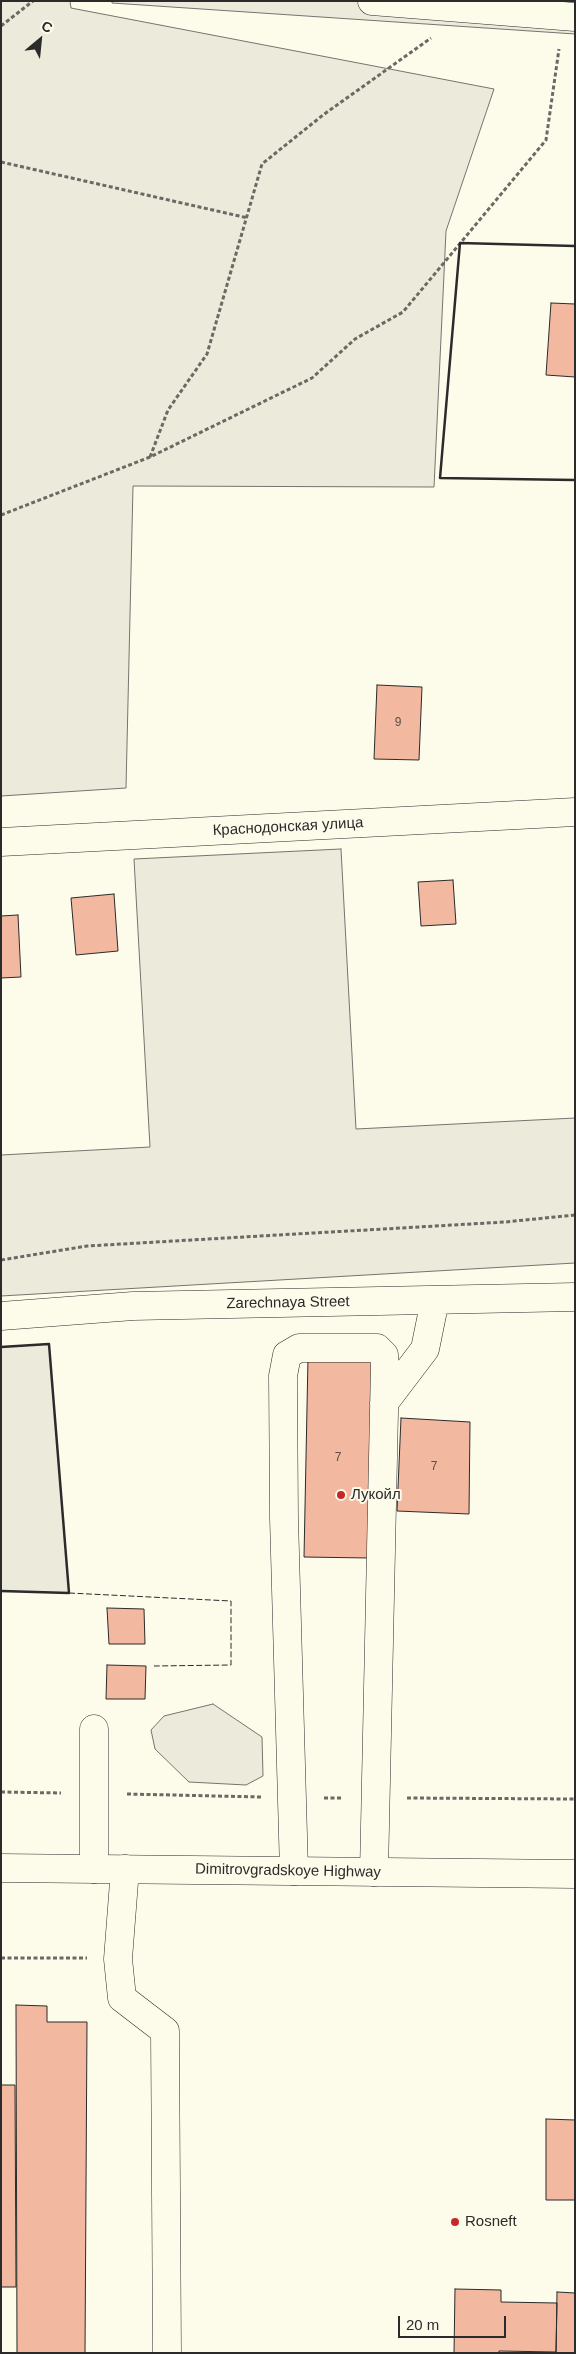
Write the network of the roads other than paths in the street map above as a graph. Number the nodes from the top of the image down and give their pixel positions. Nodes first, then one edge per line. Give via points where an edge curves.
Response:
1 (372, 1) edge
2 (569, 16) edge
3 (575, 812) edge
4 (1, 842) edge
5 (575, 1297) edge
6 (435, 1300) junction
7 (1, 1316) edge
8 (384, 1403) junction
9 (94, 1729) dead end
10 (1, 1868) edge
11 (94, 1869) junction
12 (124, 1870) junction
13 (294, 1871) junction
14 (374, 1872) junction
15 (575, 1874) edge
16 (168, 2353) edge

1 - 2 street
3 - 4 street, Краснодонская улица
5 - 6 street, Zarechnaya Street
6 - 7 street, Zarechnaya Street via 133,1306
6 - 8 street via 426,1349
8 - 13 street via 384,1355 377,1348 299,1348 287,1355 283,1376 284,1508
8 - 14 street
9 - 11 street
10 - 11 street, Dimitrovgradskoye Highway
11 - 12 street, Dimitrovgradskoye Highway
12 - 13 street, Dimitrovgradskoye Highway
12 - 16 street via 118,1959 122,1998 166,2031
13 - 14 street, Dimitrovgradskoye Highway
14 - 15 street, Dimitrovgradskoye Highway

